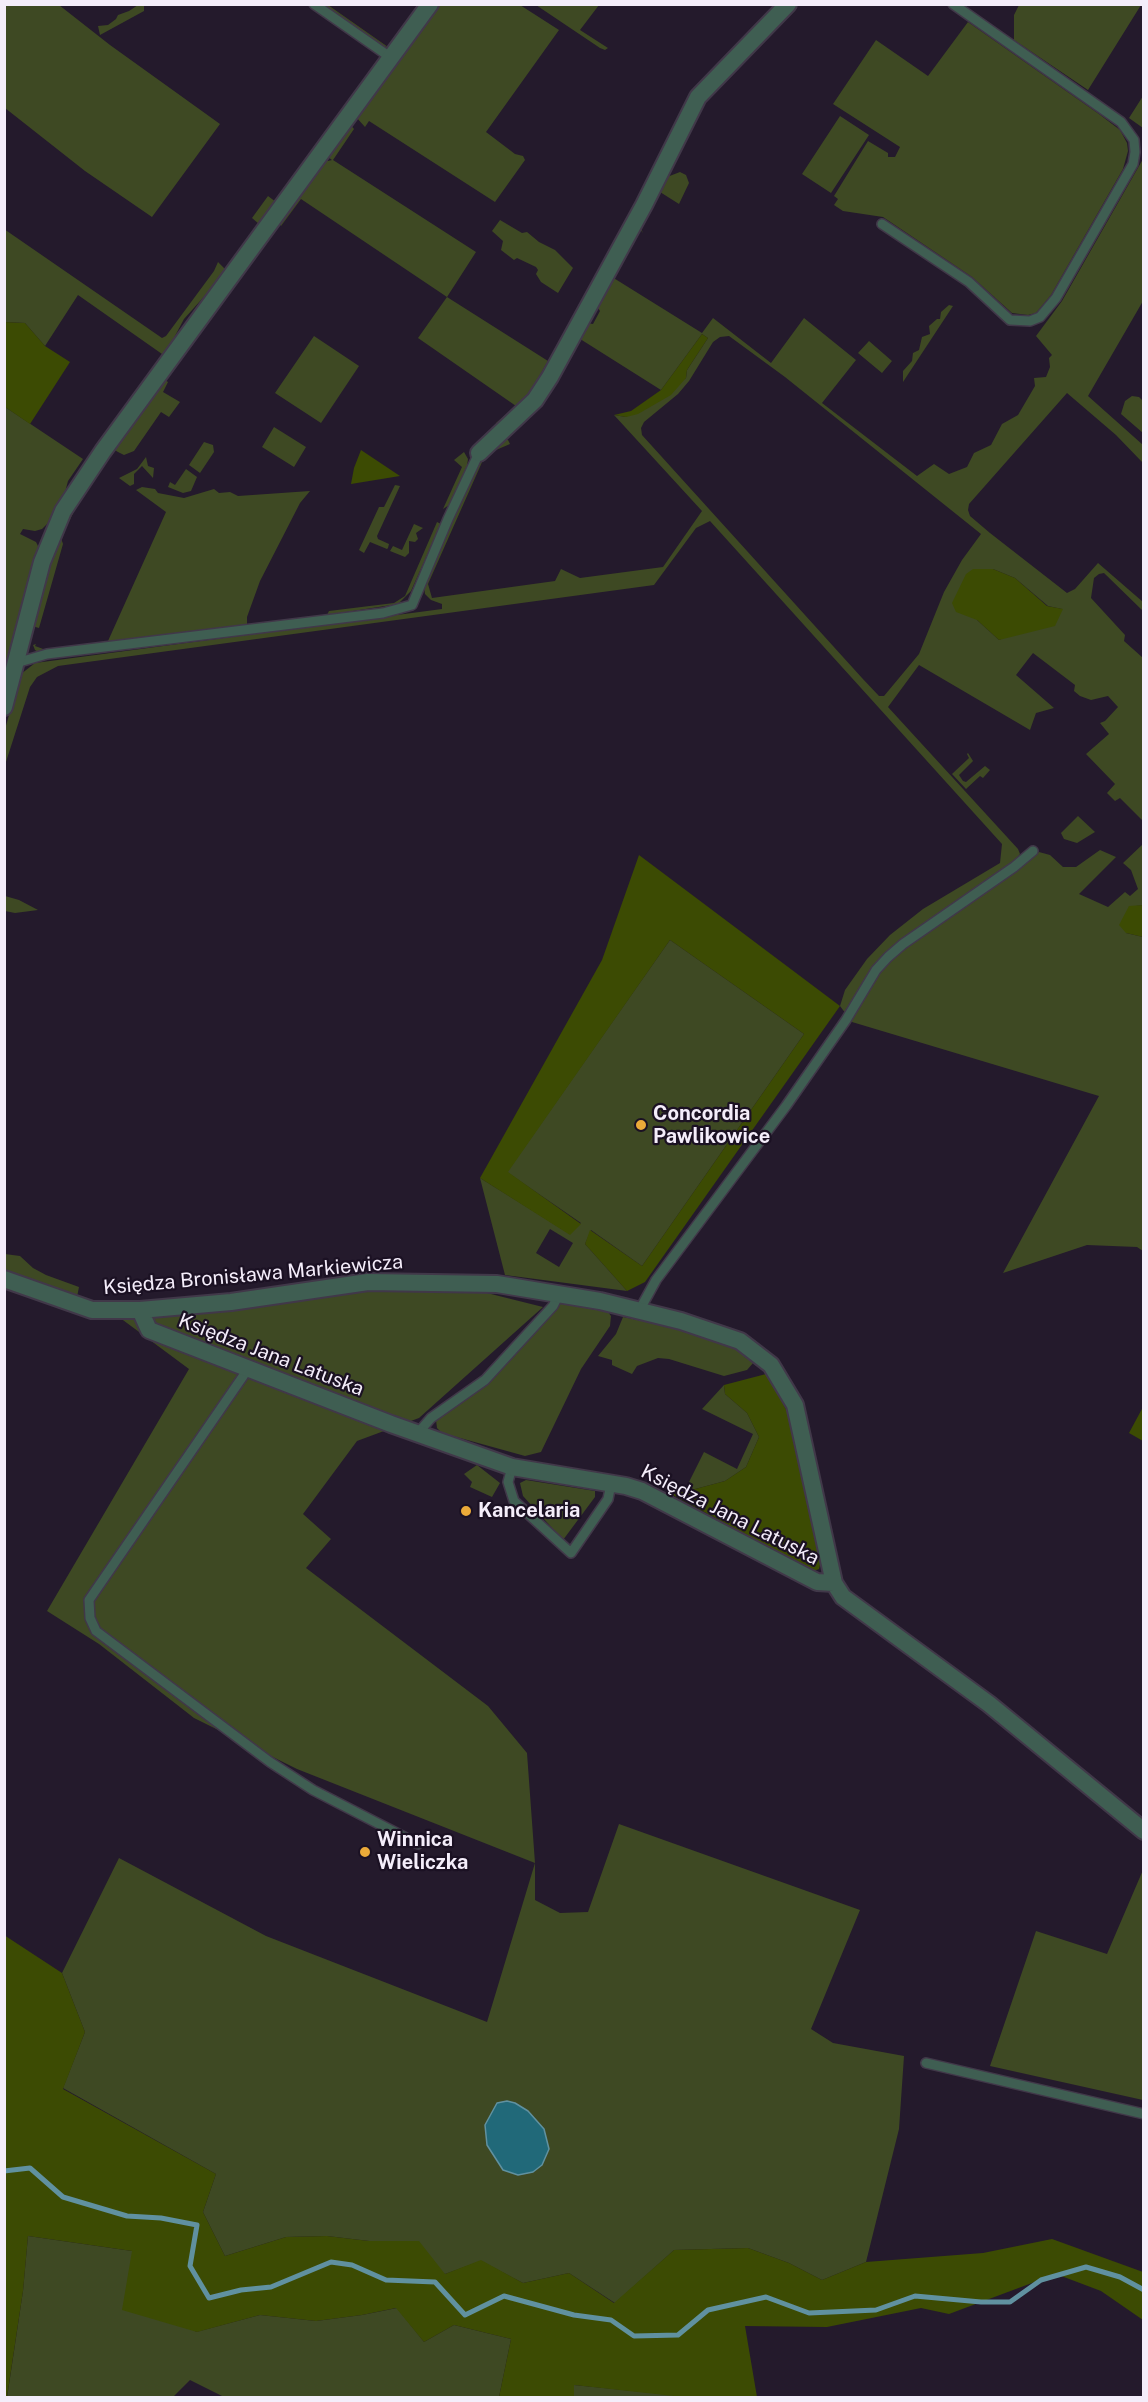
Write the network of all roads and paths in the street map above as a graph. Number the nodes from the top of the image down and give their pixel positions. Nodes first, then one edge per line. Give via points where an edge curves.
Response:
1 (314, 4) edge
2 (430, 4) edge
3 (788, 4) edge
4 (953, 4) edge
5 (390, 57) junction
6 (882, 224) dead end
7 (479, 453) joint
8 (12, 668) edge
9 (4, 707) edge
10 (1033, 851) dead end
11 (4, 1279) edge
12 (559, 1294) junction
13 (140, 1310) junction
14 (639, 1311) junction
15 (248, 1369) junction
16 (417, 1434) junction
17 (512, 1467) junction
18 (611, 1484) junction
19 (834, 1583) junction
20 (1143, 1832) edge
21 (418, 1844) dead end
22 (926, 2063) dead end
23 (1143, 2114) edge

1 - 5 lane
2 - 5 street
3 - 7 street via 698,97 550,377 535,400
4 - 6 lane via 1121,122 1134,140 1133,164 1056,298 1040,317 1030,321 1010,320 969,282
5 - 8 street via 102,451 63,511 42,562
7 - 8 lane via 412,605 382,613 47,654
8 - 9 street
10 - 14 lane via 903,944 876,970 846,1020 656,1280
11 - 13 street, Księdza Bronisława Markiewicza via 92,1310
12 - 13 street, Księdza Bronisława Markiewicza via 497,1284 368,1282 231,1302
12 - 14 street, Księdza Bronisława Markiewicza
12 - 16 lane via 553,1306 485,1380 431,1418
13 - 15 street, Księdza Jana Latuska via 149,1330
14 - 19 street, Księdza Bronisława Markiewicza via 740,1341 771,1365 795,1405
15 - 16 street, Księdza Jana Latuska
15 - 21 lane via 89,1600 90,1618 96,1631 270,1762 313,1790
16 - 17 street, Księdza Jana Latuska
17 - 18 street, Księdza Jana Latuska
17 - 18 lane via 508,1482 514,1501 571,1553 608,1499
18 - 19 street, Księdza Jana Latuska via 642,1491 817,1582
19 - 20 street, Księdza Jana Latuska via 843,1597 989,1704
22 - 23 lane

